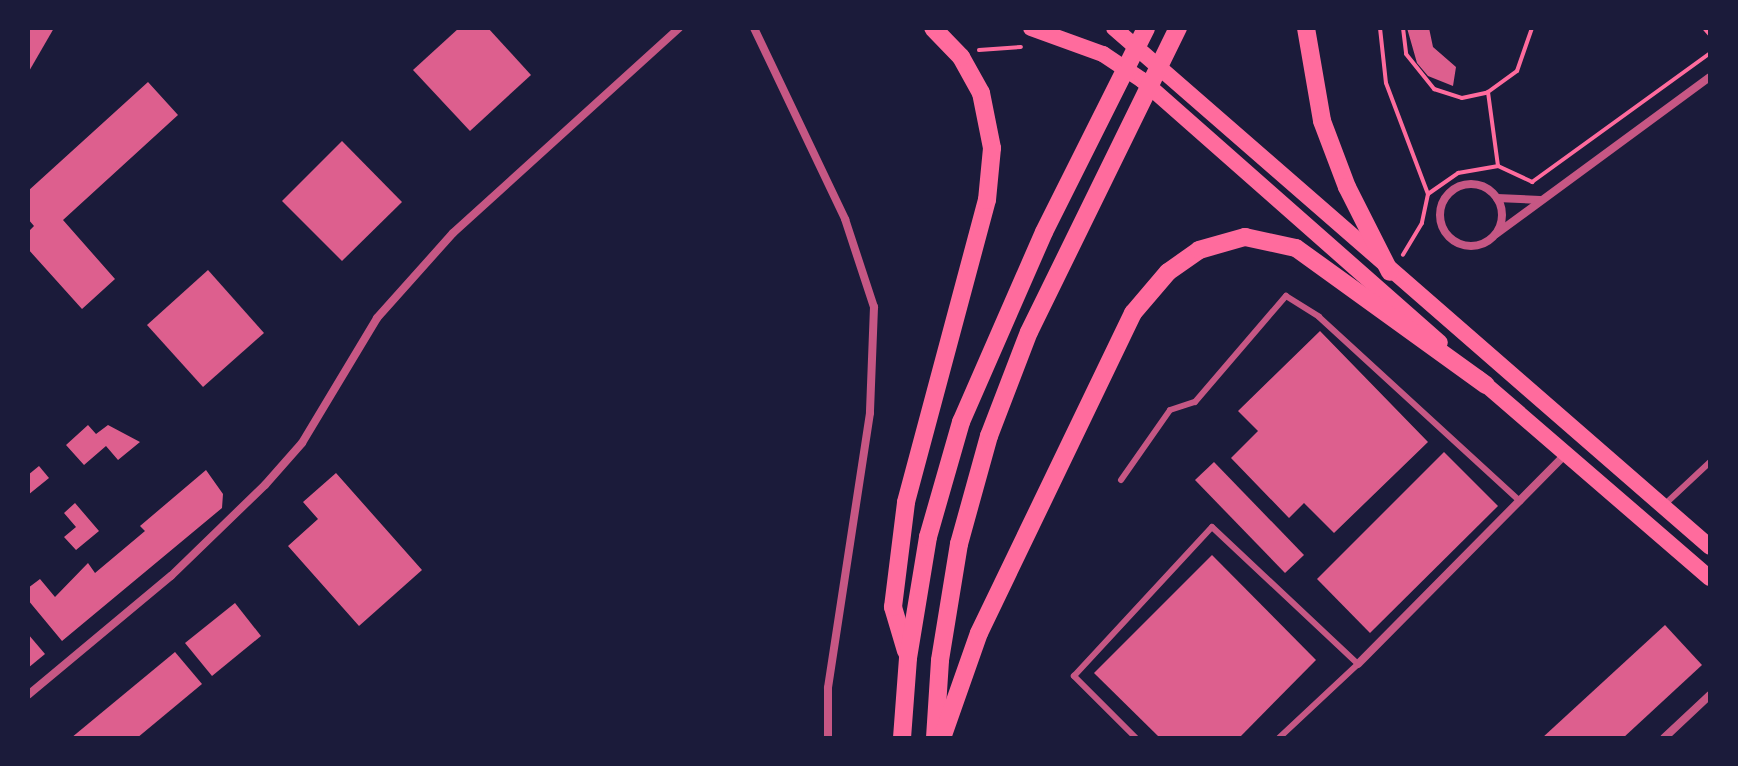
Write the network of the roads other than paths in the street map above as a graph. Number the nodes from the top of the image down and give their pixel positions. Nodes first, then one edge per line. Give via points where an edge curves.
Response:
1 (679, 28) edge
2 (754, 28) edge
3 (933, 28) edge
4 (1031, 28) edge
5 (1114, 28) edge
6 (1146, 28) edge
7 (1178, 28) edge
8 (1306, 28) edge
9 (1710, 77) edge
10 (1497, 198) junction
11 (1540, 200) junction
12 (1496, 234) junction
13 (1390, 272) junction
14 (1486, 385) junction
15 (1565, 455) junction
16 (1710, 462) edge
17 (1121, 480) dead end
18 (1520, 501) junction
19 (1662, 506) junction
20 (1710, 547) edge
21 (1710, 578) edge
22 (908, 658) junction
23 (1358, 664) junction
24 (28, 695) edge
25 (1710, 695) edge
26 (828, 738) edge
27 (902, 738) edge
28 (935, 738) edge
29 (942, 738) edge
30 (1136, 738) edge
31 (1279, 738) edge
32 (1664, 738) edge

1 - 24 street via 453,233 377,318 302,443 265,485 171,576
2 - 26 street via 845,219 874,307 870,413 828,688
3 - 22 highway via 961,57 988,110 991,173 906,502 893,607
4 - 14 main road via 1103,54 1191,119
5 - 13 main road
6 - 22 highway via 1005,316 961,422 928,537
7 - 28 highway via 1029,332 989,436 959,544 940,660
8 - 13 highway via 1322,121 1347,187
9 - 11 street
10 - 11 street
10 - 12 street via 1502,213
10 - 12 street via 1476,184 1463,185 1446,196 1440,212 1443,230 1460,244 1476,246
11 - 12 street
13 - 19 main road
14 - 15 main road
14 - 29 highway via 1296,248 1245,237 1199,250 1168,272 1133,313 979,633
15 - 18 street
15 - 21 main road
16 - 19 lane
17 - 18 lane via 1170,410 1195,402 1286,296 1319,317
18 - 23 street
19 - 20 main road
22 - 27 highway
23 - 30 lane via 1212,527 1074,676
23 - 31 lane
25 - 32 street

